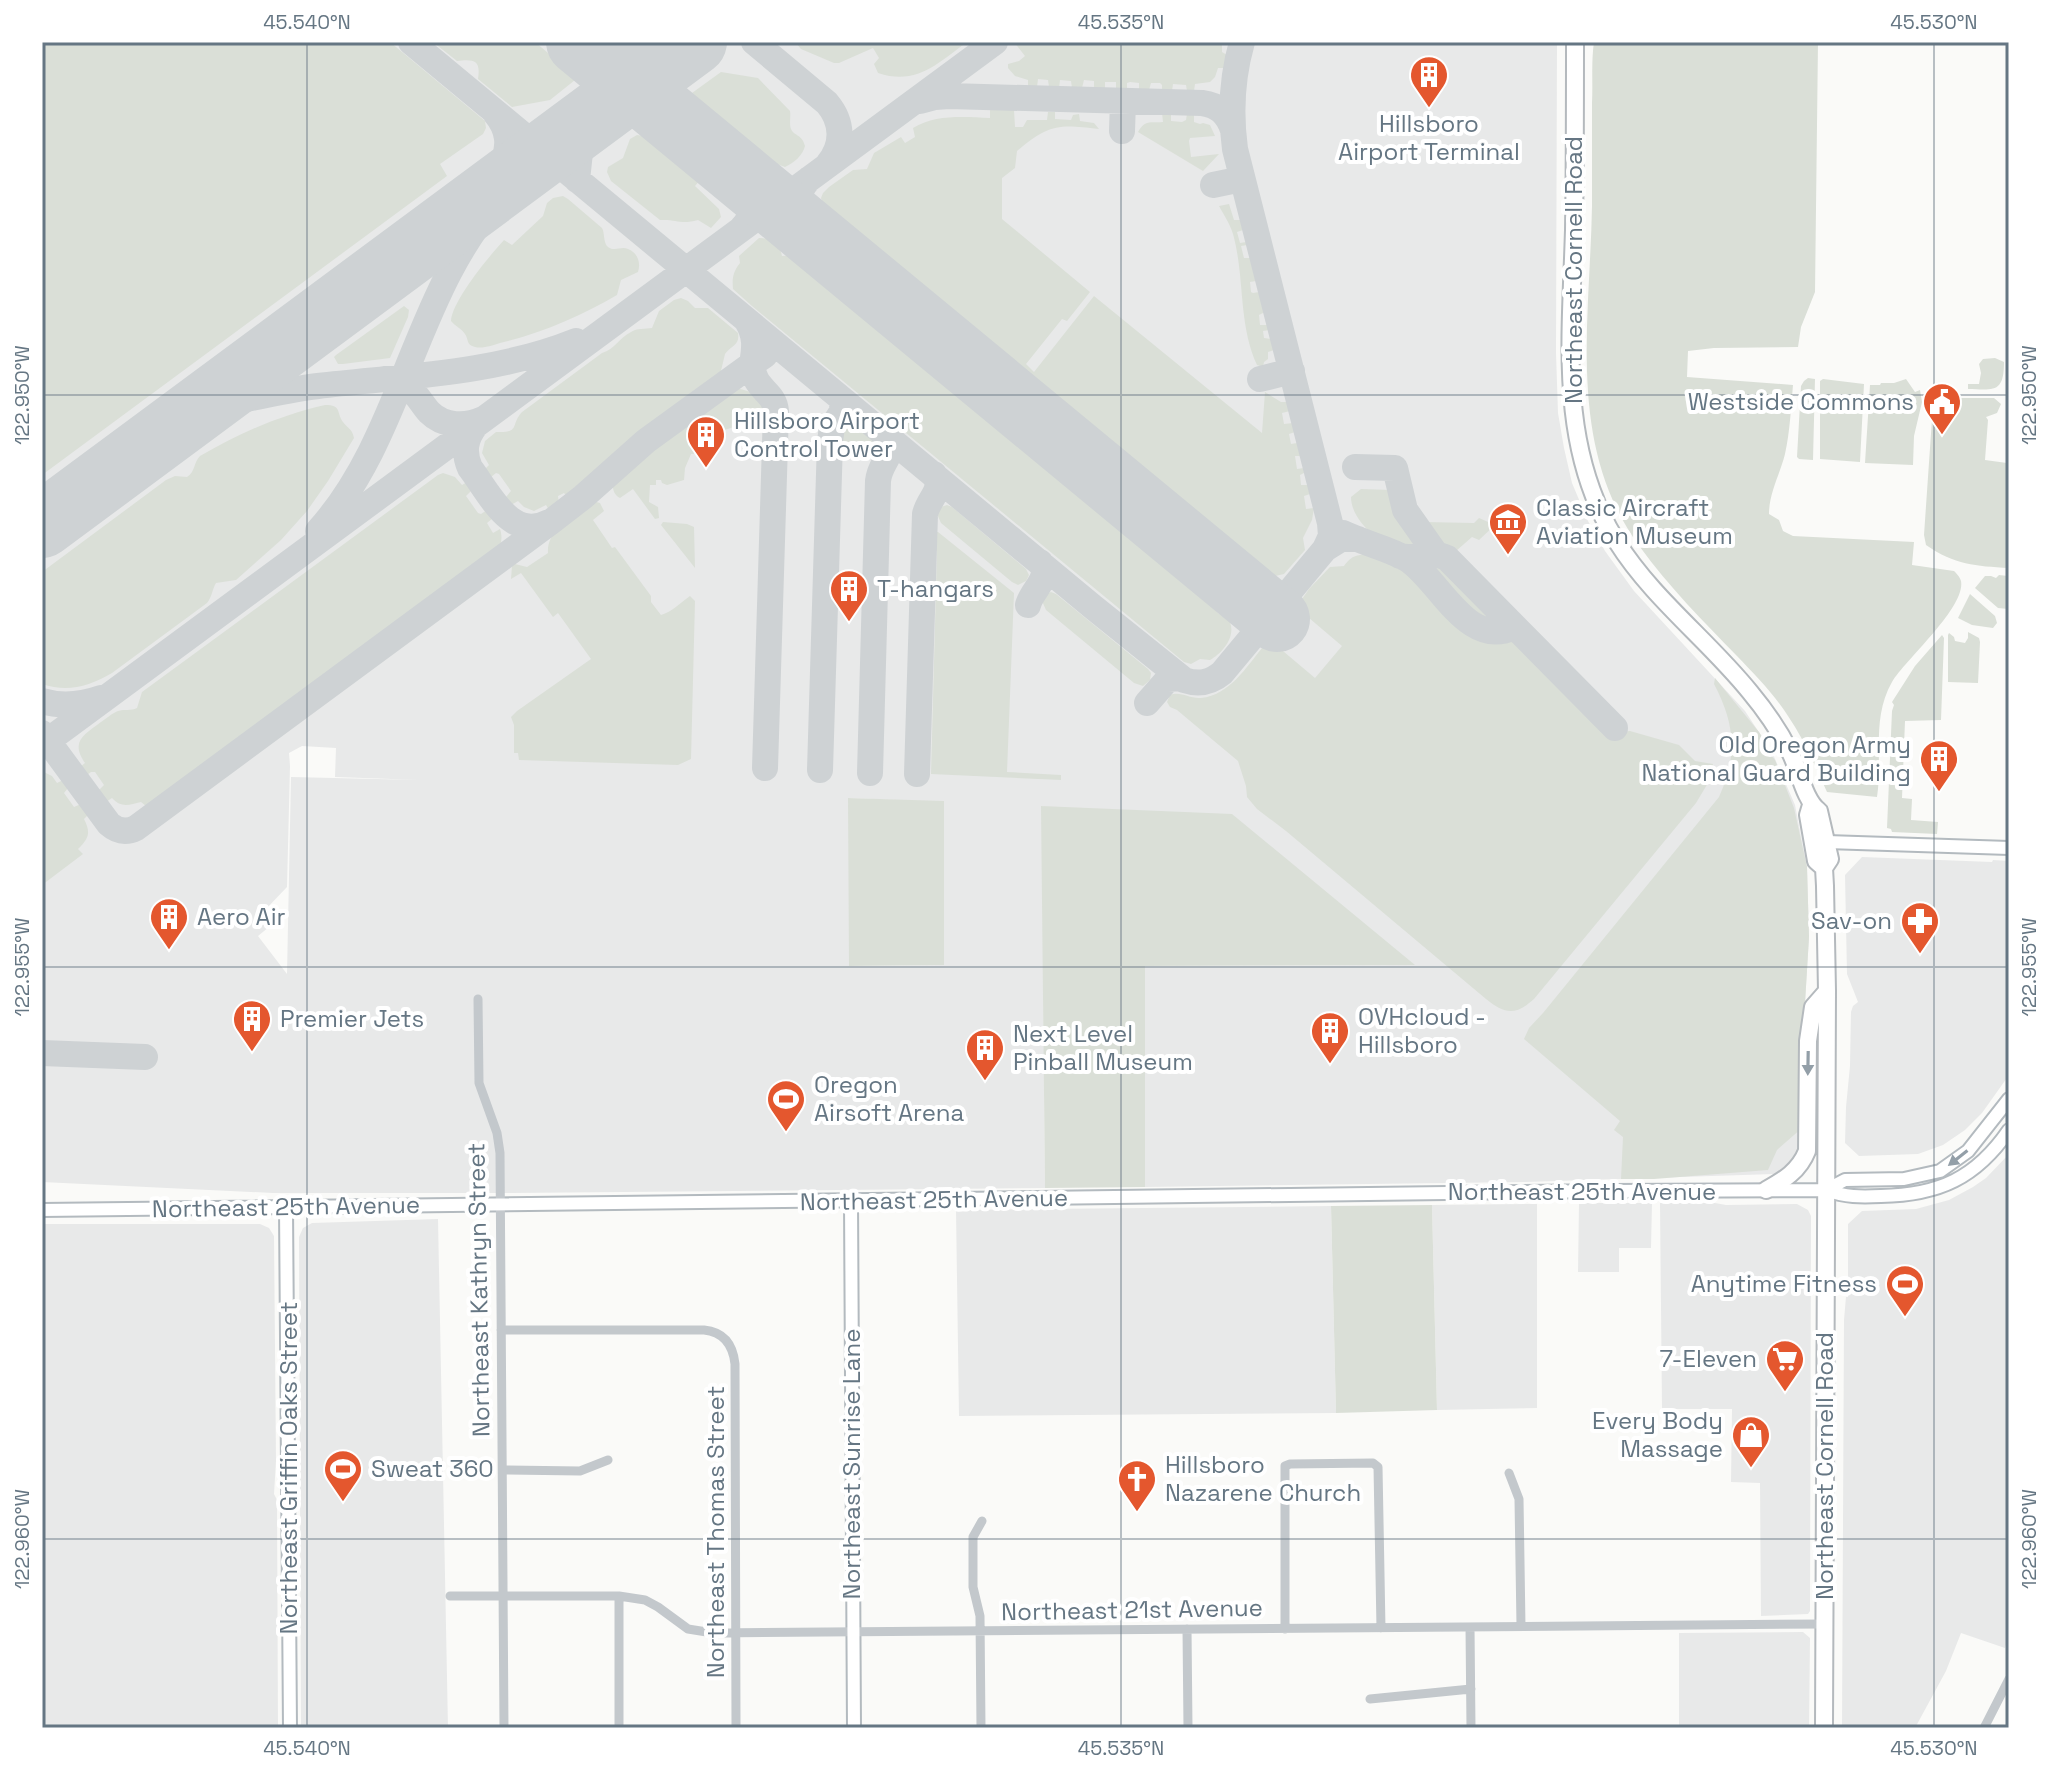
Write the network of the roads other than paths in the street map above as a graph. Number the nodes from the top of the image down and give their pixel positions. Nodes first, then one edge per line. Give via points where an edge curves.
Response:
1 (1575, 42) edge
2 (1811, 805) junction
3 (1827, 842) junction
4 (2009, 848) edge
5 (1824, 868) junction
6 (1827, 991) junction
7 (478, 999) dead end
8 (2009, 1099) edge
9 (2009, 1130) edge
10 (1766, 1190) junction
11 (1826, 1190) junction
12 (851, 1201) junction
13 (501, 1204) junction
14 (286, 1208) junction
15 (42, 1210) edge
16 (501, 1330) junction
17 (608, 1460) dead end
18 (503, 1470) junction
19 (1509, 1473) dead end
20 (982, 1521) dead end
21 (450, 1596) dead end
22 (503, 1596) junction
23 (619, 1596) junction
24 (1824, 1624) junction
25 (1521, 1626) junction
26 (1470, 1627) junction
27 (1381, 1628) junction
28 (1187, 1629) junction
29 (1285, 1629) junction
30 (980, 1632) junction
31 (736, 1633) junction
32 (853, 1633) junction
33 (2009, 1679) edge
34 (1471, 1689) junction
35 (1370, 1699) dead end
36 (290, 1728) edge
37 (504, 1728) edge
38 (619, 1728) edge
39 (736, 1728) edge
40 (854, 1728) edge
41 (981, 1728) edge
42 (1188, 1728) edge
43 (1471, 1728) edge
44 (1824, 1728) edge
45 (1984, 1728) edge

1 - 2 highway, Northeast Cornell Road via 1570,384 1587,477 1619,546 1772,721
2 - 3 highway, Northeast Cornell Road via 1819,811
2 - 5 highway, Northeast Cornell Road via 1816,861
3 - 4 main road
3 - 5 highway, Northeast Cornell Road via 1830,859
5 - 6 highway, Northeast Cornell Road
6 -> 10 highway via 1813,1007 1808,1041 1807,1151 1792,1173
6 - 11 highway, Northeast Cornell Road
7 - 13 street, Northeast Kathryn Street via 479,1083 497,1133
8 -> 11 main road, Northeast 25th Avenue via 1974,1144 1940,1171 1904,1179 1845,1180
9 - 11 main road, Northeast 25th Avenue via 1983,1162 1937,1190 1846,1197
10 - 11 main road, Northeast 25th Avenue
10 - 12 main road, Northeast 25th Avenue
11 - 24 highway, Northeast Cornell Road
12 - 13 main road, Northeast 25th Avenue
12 - 32 main road, Northeast Sunrise Lane
13 - 14 main road, Northeast 25th Avenue
13 - 16 street, Northeast Kathryn Street
14 - 15 main road, Northeast 25th Avenue
14 - 36 main road, Northeast Griffin Oaks Street
16 - 18 street, Northeast Kathryn Street
16 - 31 street, Northeast Thomas Street via 704,1330 726,1339 735,1364
17 - 18 street via 580,1471
18 - 22 street, Northeast Kathryn Street
19 - 25 street via 1519,1499
20 - 30 street via 973,1537
21 - 22 street, Northeast 21st Avenue
22 - 23 street, Northeast 21st Avenue
22 - 37 street, Northeast Kathryn Street
23 - 31 street, Northeast 21st Avenue via 645,1600 688,1629
23 - 38 street
24 - 25 street, Northeast 21st Avenue
24 - 44 highway, Northeast Cornell Road
25 - 26 street, Northeast 21st Avenue
26 - 27 street, Northeast 21st Avenue
26 - 34 street
27 - 29 street, Northeast 21st Avenue
27 - 29 street via 1378,1467 1373,1463 1287,1464 1284,1469
28 - 29 street, Northeast 21st Avenue
28 - 30 street, Northeast 21st Avenue
28 - 42 street
30 - 32 street, Northeast 21st Avenue
30 - 41 street
31 - 32 street, Northeast 21st Avenue
31 - 39 street, Northeast Thomas Street
32 - 40 main road, Northeast Sunrise Lane
33 - 45 street
34 - 35 street
34 - 43 street

